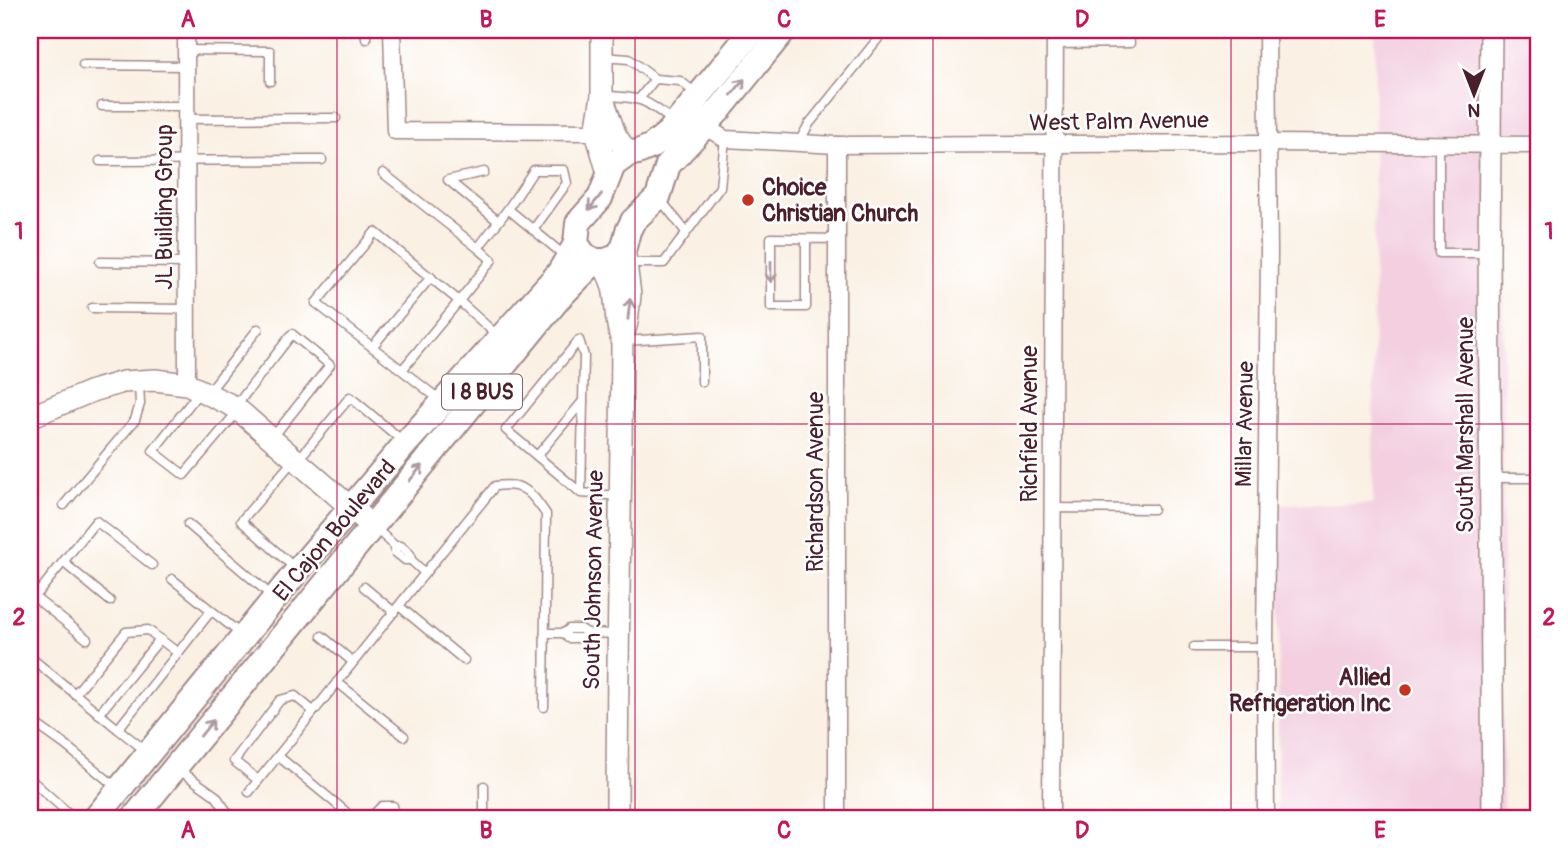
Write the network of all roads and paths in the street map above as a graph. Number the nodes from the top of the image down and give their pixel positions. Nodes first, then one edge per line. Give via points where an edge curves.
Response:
1 (186, 30) edge
2 (392, 30) edge
3 (753, 30) edge
4 (784, 30) edge
5 (885, 30) edge
6 (1267, 30) edge
7 (1491, 30) edge
8 (1055, 37) edge
9 (604, 40) edge
10 (1130, 43) dead end
11 (186, 58) junction
12 (83, 65) dead end
13 (655, 79) junction
14 (270, 81) dead end
15 (602, 96) junction
16 (699, 96) junction
17 (639, 99) junction
18 (102, 106) dead end
19 (186, 113) junction
20 (336, 118) dead end
21 (676, 124) junction
22 (596, 132) junction
23 (715, 133) junction
24 (1267, 143) junction
25 (798, 144) junction
26 (1439, 144) junction
27 (837, 145) junction
28 (1054, 145) junction
29 (1491, 145) junction
30 (1538, 145) edge
31 (633, 153) junction
32 (186, 160) junction
33 (322, 160) dead end
34 (100, 161) dead end
35 (484, 172) dead end
36 (383, 173) dead end
37 (608, 173) junction
38 (661, 186) junction
39 (508, 209) junction
40 (498, 221) junction
41 (533, 230) junction
42 (686, 232) junction
43 (806, 239) junction
44 (837, 239) junction
45 (478, 248) junction
46 (572, 251) junction
47 (1489, 253) junction
48 (625, 255) junction
49 (598, 261) junction
50 (100, 262) dead end
51 (187, 263) junction
52 (430, 277) junction
53 (459, 301) junction
54 (92, 308) dead end
55 (187, 309) junction
56 (258, 329) dead end
57 (500, 338) junction
58 (622, 341) junction
59 (372, 348) junction
60 (402, 370) junction
61 (139, 380) junction
62 (702, 382) dead end
63 (198, 389) junction
64 (583, 401) junction
65 (443, 403) junction
66 (237, 408) junction
67 (30, 417) edge
68 (271, 439) junction
69 (406, 443) junction
70 (537, 456) junction
71 (296, 460) junction
72 (1491, 478) junction
73 (1538, 478) edge
74 (581, 493) junction
75 (621, 496) junction
76 (64, 505) dead end
77 (353, 508) junction
78 (1051, 508) junction
79 (1153, 509) dead end
80 (188, 524) dead end
81 (372, 526) junction
82 (63, 562) junction
83 (152, 565) dead end
84 (298, 570) junction
85 (425, 573) junction
86 (172, 579) dead end
87 (364, 587) dead end
88 (275, 599) junction
89 (32, 600) edge
90 (110, 601) dead end
91 (397, 609) junction
92 (211, 611) junction
93 (545, 634) junction
94 (617, 634) junction
95 (323, 636) dead end
96 (244, 637) junction
97 (87, 639) dead end
98 (160, 639) junction
99 (1265, 647) junction
100 (1194, 648) dead end
101 (178, 653) junction
102 (30, 657) edge
103 (464, 660) dead end
104 (353, 662) junction
105 (337, 682) junction
106 (75, 694) junction
107 (544, 707) dead end
108 (313, 711) junction
109 (99, 714) junction
110 (30, 720) edge
111 (118, 729) junction
112 (404, 737) dead end
113 (149, 754) junction
114 (278, 756) junction
115 (176, 767) junction
116 (30, 779) edge
117 (258, 780) junction
118 (484, 786) dead end
119 (120, 790) junction
120 (248, 792) dead end
121 (345, 811) dead end
122 (75, 819) edge
123 (95, 819) edge
124 (133, 819) edge
125 (232, 819) edge
126 (369, 819) edge
127 (393, 819) edge
128 (484, 819) edge
129 (617, 819) edge
130 (837, 819) edge
131 (1051, 819) edge
132 (1266, 819) edge
133 (1493, 819) edge

1 - 11 street, JL Building Group
2 - 22 street via 395,131
3 - 16 main road, I 8 BUS
23 -> 4 main road
5 - 25 lane
6 - 24 street, Millar Avenue
7 - 29 main road, South Marshall Avenue
8 - 10 lane
8 - 28 street, Richfield Avenue
9 - 13 lane
9 - 15 main road
11 - 12 lane
11 - 14 lane via 270,51
11 - 19 street, JL Building Group
13 - 16 lane via 680,81
13 - 17 lane
15 - 17 lane
15 - 22 main road
15 - 31 main road via 612,126
16 - 21 main road, I 8 BUS
17 - 21 lane
18 - 19 lane
19 - 20 lane
19 - 32 street, JL Building Group
21 - 31 main road, I 8 BUS via 661,139
22 - 37 main road
23 - 25 street, West Palm Avenue
23 - 38 main road via 668,165
23 - 42 lane via 720,187
24 - 26 street, West Palm Avenue
24 - 28 street, West Palm Avenue
24 - 99 street, Millar Avenue
25 - 27 street, West Palm Avenue
26 - 29 street, West Palm Avenue
26 - 47 lane via 1439,253
27 - 28 street, West Palm Avenue
27 - 44 street, Richardson Avenue
28 - 78 street, Richfield Avenue
29 - 30 street, West Palm Avenue
29 - 47 main road, South Marshall Avenue
31 - 37 main road, I 8 BUS via 617,159
31 - 38 main road via 650,159
32 - 33 lane
32 - 34 lane
32 - 51 street, JL Building Group
35 - 40 lane via 448,180
36 - 45 lane
37 -> 46 main road, I 8 BUS via 600,198 578,223
38 - 42 lane
38 - 48 main road via 633,221
39 - 40 lane
39 - 41 lane
39 - 41 lane via 534,170 564,170 568,183
40 - 45 lane
41 - 46 lane
42 - 48 lane via 664,263
43 -> 43 lane via 771,239 771,307 806,307
43 - 44 lane
44 - 130 street, Richardson Avenue
45 - 53 lane via 492,260
46 - 49 main road
46 - 57 main road, El Cajon Boulevard / I 8 BUS via 559,273
47 - 72 main road, South Marshall Avenue
48 - 49 main road, I 8 BUS
58 -> 48 main road, South Johnson Avenue via 630,295
49 - 58 main road, South Johnson Avenue via 614,285 616,325
81 -> 49 main road, El Cajon Boulevard / I 8 BUS via 559,298
50 - 51 lane
51 - 55 street, JL Building Group
52 - 53 lane
52 - 59 lane
52 - 59 lane via 375,232 316,303
53 - 57 lane
53 - 60 lane
54 - 55 lane
55 - 63 street, JL Building Group
56 - 63 lane
57 - 65 main road, El Cajon Boulevard / I 8 BUS
58 - 62 lane via 702,336
58 - 75 main road, South Johnson Avenue
59 - 60 lane
60 - 65 lane
61 - 63 main road
61 - 67 main road via 108,386
61 - 76 lane via 135,420
63 - 66 main road
63 - 66 lane via 153,452 184,475
64 - 70 lane
64 - 70 lane via 579,340 506,430
64 - 74 lane
65 - 69 main road, El Cajon Boulevard / I 8 BUS
66 - 68 main road
66 - 68 lane via 292,334 330,365
68 - 71 main road
69 - 71 lane via 349,397
69 - 77 main road, El Cajon Boulevard / I 8 BUS
70 - 74 lane
71 - 77 main road
71 - 84 lane via 241,522
72 - 73 lane
72 - 133 main road, South Marshall Avenue
74 - 75 lane
75 - 94 main road, South Johnson Avenue
77 - 81 main road
77 - 84 main road, El Cajon Boulevard / I 8 BUS
78 - 79 lane
78 - 131 street, Richfield Avenue
80 - 88 lane
81 - 85 lane via 395,546 395,552
115 -> 81 main road, El Cajon Boulevard / I 8 BUS
82 - 83 lane via 96,521
82 - 89 lane
82 - 90 lane
84 - 88 main road, El Cajon Boulevard / I 8 BUS
85 - 91 lane
85 - 93 lane via 495,486 512,484 532,495 546,514
86 - 92 lane
87 - 91 lane
88 - 96 main road, El Cajon Boulevard / I 8 BUS
89 - 97 lane
91 - 103 lane
91 - 104 lane
92 - 96 lane
92 - 101 lane
93 - 94 lane via 568,638
93 - 107 lane
94 - 129 main road, South Johnson Avenue
95 - 104 lane
96 - 113 main road, El Cajon Boulevard / I 8 BUS
98 - 101 lane
98 - 106 lane via 148,630 126,632
98 - 109 lane
99 - 100 lane
99 - 132 street, Millar Avenue
101 - 111 lane
102 - 106 lane
104 - 105 lane
105 - 108 lane
105 - 112 lane
106 - 109 lane
108 - 114 lane
108 - 117 lane via 295,696 281,700 234,761
109 - 111 lane
110 - 119 lane
111 - 113 lane
113 - 119 main road, El Cajon Boulevard / I 8 BUS
114 - 117 lane
114 - 121 lane
115 - 124 main road, El Cajon Boulevard / I 8 BUS
115 - 125 lane via 216,796
116 - 122 lane
117 - 120 lane
118 - 128 lane
119 - 123 main road, El Cajon Boulevard / I 8 BUS
126 - 127 lane via 382,806 393,806

